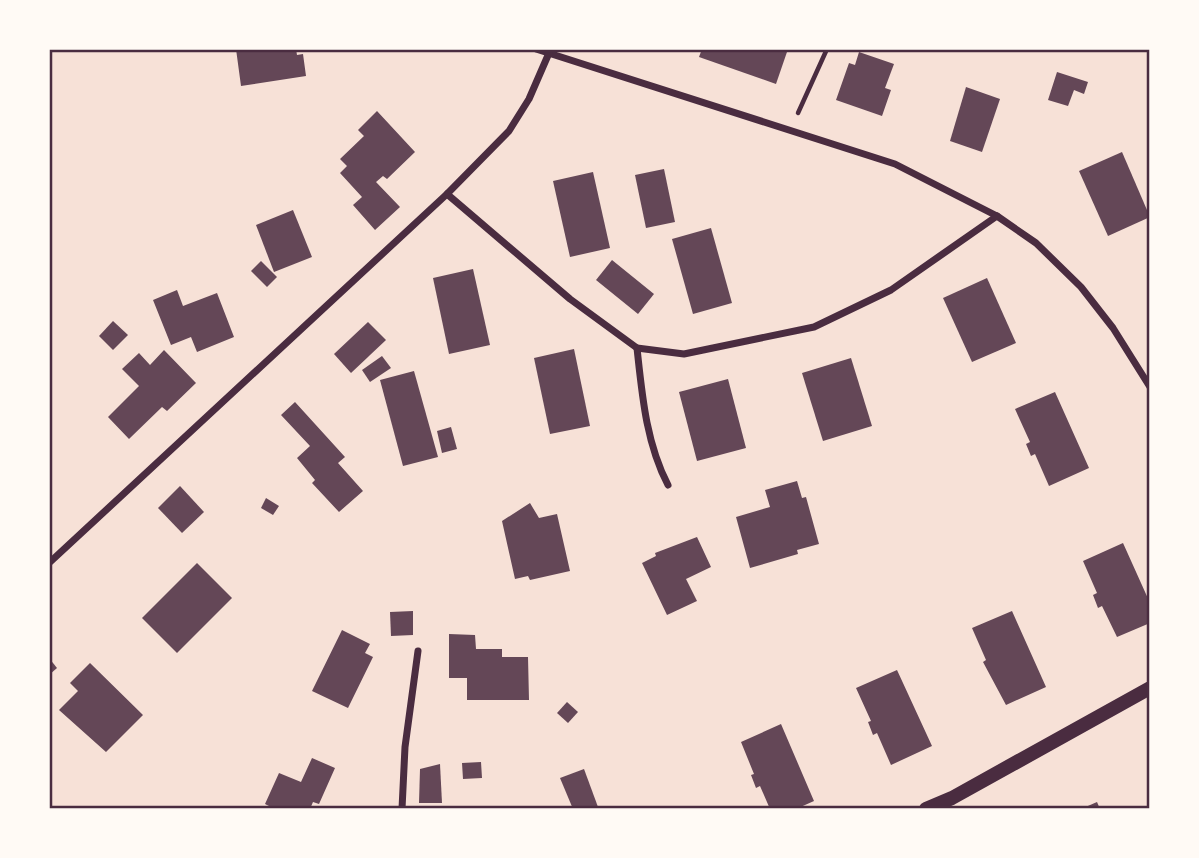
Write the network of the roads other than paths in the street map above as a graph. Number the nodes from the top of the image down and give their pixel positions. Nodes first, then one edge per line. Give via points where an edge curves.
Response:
1 (536, 49) edge
2 (550, 53) junction
3 (447, 194) junction
4 (996, 216) junction
5 (637, 348) junction
6 (1150, 387) edge
7 (668, 485) dead end
8 (49, 564) edge
9 (418, 651) dead end
10 (1150, 688) edge
11 (401, 809) edge
12 (926, 809) edge

1 - 2 street
2 - 3 street via 509,131
2 - 4 street via 895,164
3 - 5 street via 570,299
3 - 8 street
4 - 5 street via 891,290 814,327 684,354
4 - 6 street via 1036,243 1081,287
5 - 7 street via 651,439
9 - 11 street
10 - 12 main road

